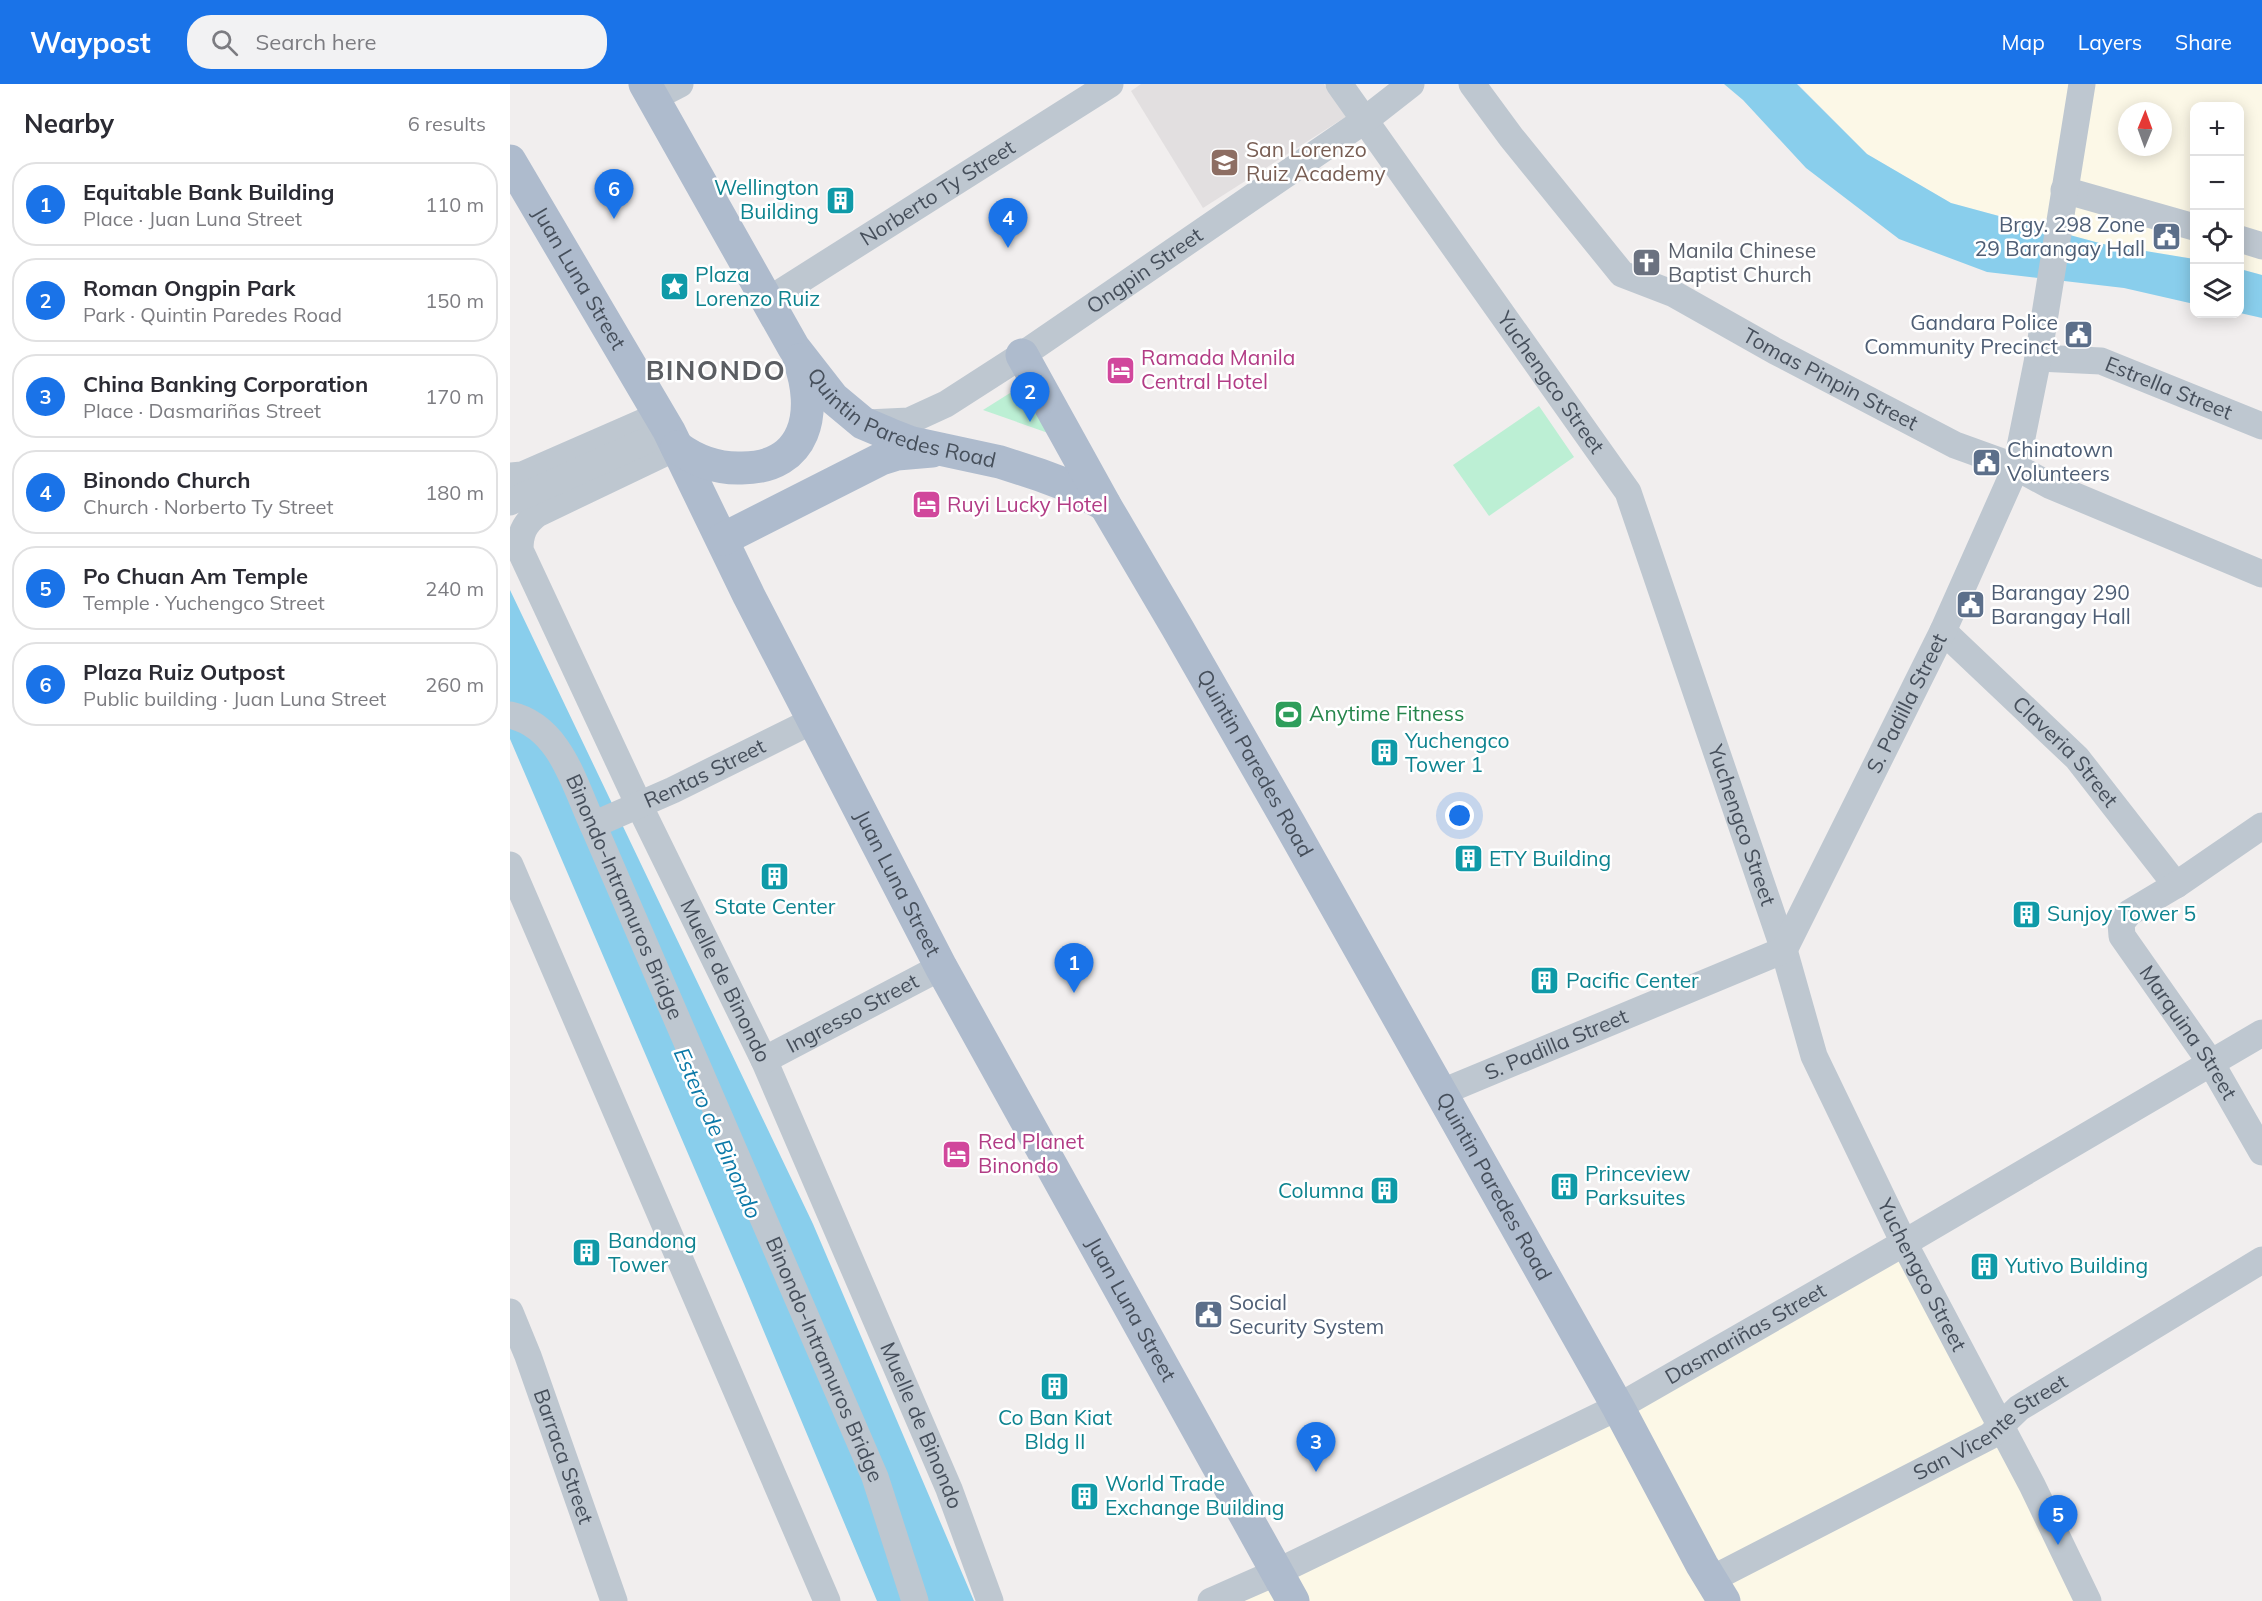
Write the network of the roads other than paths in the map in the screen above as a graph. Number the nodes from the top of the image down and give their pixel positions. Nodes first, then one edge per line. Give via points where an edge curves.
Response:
1 (1110, 84) edge
2 (1339, 84) edge
3 (1412, 84) edge
4 (1472, 84) edge
5 (2082, 84) edge
6 (659, 89) edge
7 (1365, 120) junction
8 (510, 161) edge
9 (2064, 190) junction
10 (2190, 226) edge
11 (2244, 240) edge
12 (2262, 246) edge
13 (767, 302) junction
14 (794, 348) junction
15 (1022, 355) junction
16 (2038, 358) junction
17 (863, 423) junction
18 (2262, 426) edge
19 (673, 439) junction
20 (946, 450) junction
21 (2016, 467) junction
22 (510, 476) edge
23 (510, 502) edge
24 (1105, 505) junction
25 (723, 539) junction
26 (2262, 574) edge
27 (1943, 631) junction
28 (510, 715) edge
29 (814, 720) junction
30 (634, 807) junction
31 (593, 825) junction
32 (2262, 826) edge
33 (510, 865) edge
34 (2176, 885) junction
35 (1784, 950) junction
36 (940, 967) junction
37 (2262, 1033) edge
38 (764, 1060) junction
39 (2211, 1063) junction
40 (1440, 1093) junction
41 (2262, 1152) edge
42 (1904, 1243) junction
43 (2262, 1260) edge
44 (510, 1312) edge
45 (1618, 1407) junction
46 (2001, 1426) junction
47 (1277, 1572) junction
48 (1709, 1594) edge
49 (615, 1601) edge
50 (827, 1601) edge
51 (915, 1601) edge
52 (990, 1601) edge
53 (1212, 1601) edge
54 (1293, 1601) edge
55 (2088, 1601) edge

1 - 13 street, Norberto Ty Street
2 - 7 street, Yuchengco Street
3 - 7 street, Ongpin Street
4 - 21 street, Tomas Pinpin Street via 1622,274 1674,294 1955,445
5 - 9 street, S. Padilla Street
6 - 13 main road, Quintin Paredes Road
7 - 15 street, Ongpin Street
7 - 35 street, Yuchengco Street via 1628,492
8 - 19 main road, Juan Luna Street
9 - 10 street
9 - 16 street, S. Padilla Street
11 - 12 street
13 - 14 main road, Quintin Paredes Road
14 - 17 main road, Quintin Paredes Road via 833,398
14 - 19 main road via 804,378 807,416 791,452 765,466 736,468 712,465 686,453
15 - 17 street, Ongpin Street via 929,414 909,421
15 - 24 main road
16 - 18 street, Estrella Street via 2101,361
16 - 21 street, S. Padilla Street
17 - 20 main road, Quintin Paredes Road via 912,443
19 - 22 street via 655,422 641,423 522,475
19 - 23 street via 615,455
19 - 25 main road, Juan Luna Street
19 - 30 street, Muelle de Binondo via 537,514 523,527 520,538 520,550
20 - 24 main road, Quintin Paredes Road via 1040,475
20 - 25 main road via 881,459
21 - 26 street, Tomas Pinpin Street via 2049,485
21 - 27 street, S. Padilla Street
24 - 40 main road, Quintin Paredes Road
25 - 29 main road, Juan Luna Street
27 - 34 street, Claveria Street via 2077,758
27 - 35 street, S. Padilla Street
28 - 31 street, Binondo-Intramuros Bridge via 523,718 558,748
29 - 30 street, Rentas Street
29 - 36 main road, Juan Luna Street
30 - 31 street, Rentas Street
30 - 38 street, Muelle de Binondo
31 - 51 street, Binondo-Intramuros Bridge via 875,1477
32 - 34 street
33 - 50 street
34 - 39 street, Marquina Street via 2129,914 2121,924 2122,936
35 - 40 street, S. Padilla Street
35 - 42 street, Yuchengco Street via 1814,1056
36 - 38 street, Ingresso Street
36 - 47 main road, Juan Luna Street
37 - 39 street, Dasmariñas Street
38 - 52 street, Muelle de Binondo via 949,1489
39 - 41 street, Marquina Street
39 - 42 street, Dasmariñas Street
40 - 45 main road, Quintin Paredes Road
42 - 45 street, Dasmariñas Street
42 - 46 street, Yuchengco Street
43 - 46 street, San Vicente Street via 2019,1408
44 - 49 street, Barraca Street
45 - 47 street, Dasmariñas Street
45 - 48 main road, Quintin Paredes Road
46 - 48 street, San Vicente Street via 1990,1437
46 - 55 street, Yuchengco Street
47 - 53 street, Dasmariñas Street
47 - 54 main road, Juan Luna Street

